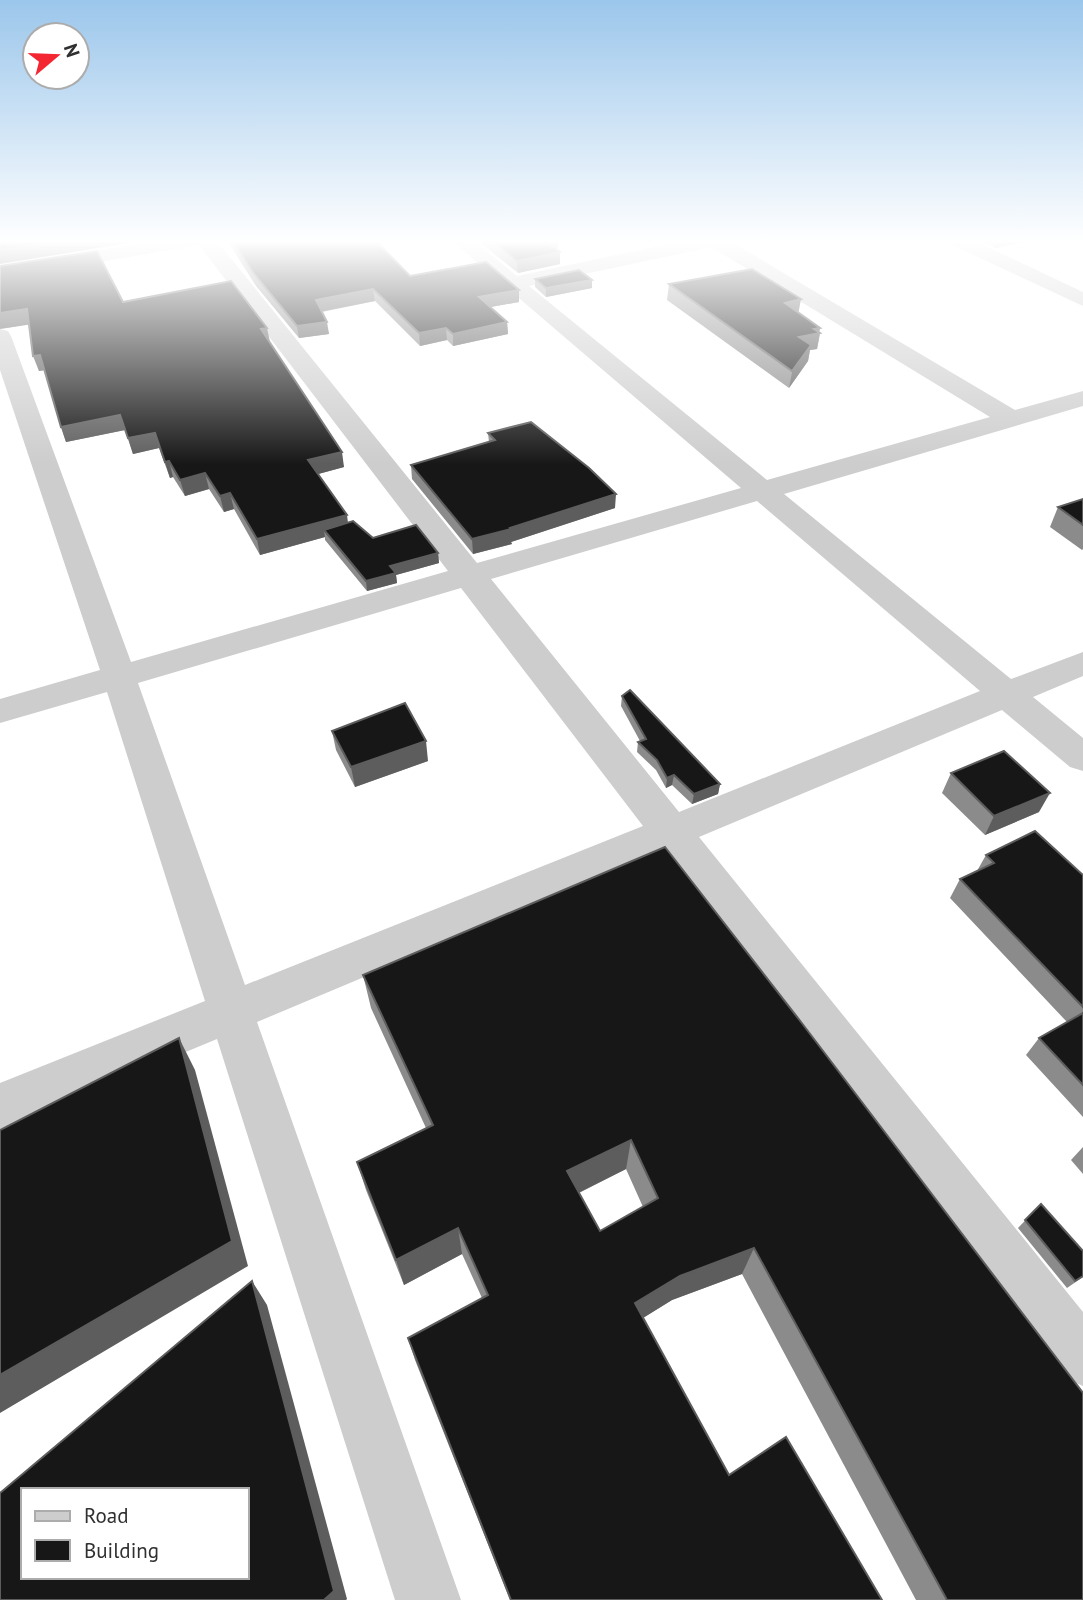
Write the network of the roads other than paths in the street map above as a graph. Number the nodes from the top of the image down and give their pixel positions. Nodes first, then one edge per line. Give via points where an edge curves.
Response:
1 (265, 315) edge
2 (550, 315) edge
3 (838, 315) edge
4 (0, 336) edge
5 (1083, 398) edge
6 (1012, 419) junction
7 (761, 492) junction
8 (471, 575) junction
9 (1083, 663) edge
10 (119, 677) junction
11 (1006, 695) junction
12 (0, 711) edge
13 (1083, 758) edge
14 (671, 832) junction
15 (232, 1011) junction
16 (0, 1106) edge
17 (1083, 1357) edge
18 (428, 1600) edge

1 - 8 street
2 - 7 street
3 - 6 street
4 - 10 street
5 - 6 street
6 - 7 street
7 - 8 street
7 - 11 street
8 - 10 street
8 - 14 street
9 - 11 street
10 - 12 street
10 - 15 street
11 - 13 street
11 - 14 street
14 - 15 street
14 - 17 street
15 - 16 street
15 - 18 street

